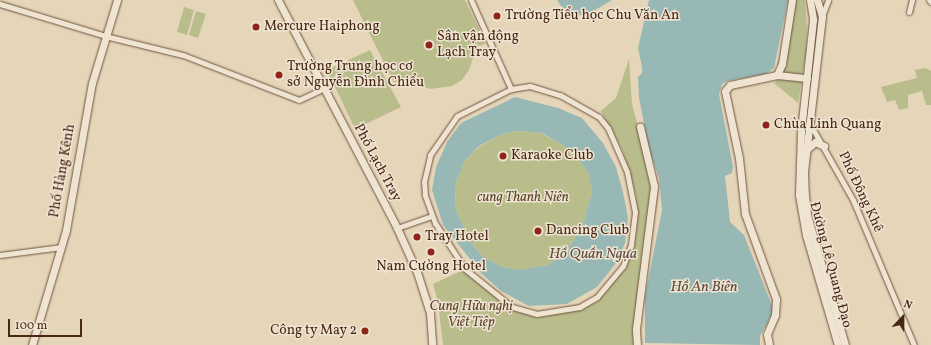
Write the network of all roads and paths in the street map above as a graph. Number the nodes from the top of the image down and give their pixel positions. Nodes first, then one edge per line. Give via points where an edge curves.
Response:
1 (117, 0) edge
2 (278, 0) edge
3 (471, 0) edge
4 (792, 0) edge
5 (810, 0) edge
6 (817, 0) edge
7 (828, 0) edge
8 (912, 0) edge
9 (0, 4) edge
10 (909, 12) dead end
11 (822, 16) junction
12 (813, 20) junction
13 (105, 36) junction
14 (777, 75) junction
15 (807, 78) junction
16 (325, 88) junction
17 (511, 89) junction
18 (802, 123) junction
19 (810, 124) junction
20 (640, 127) dead end
21 (824, 146) junction
22 (807, 150) junction
23 (432, 216) junction
24 (397, 228) junction
25 (61, 247) junction
26 (0, 256) edge
27 (32, 345) edge
28 (432, 345) edge
29 (637, 345) edge
30 (769, 345) edge
31 (838, 345) edge
32 (845, 345) edge
33 (914, 345) edge

1 - 13 street, Phố Hàng Kênh
2 - 16 street, Phố Lạch Tray
3 - 17 street
4 - 14 street via 782,64
5 - 12 street, Đường Lê Quang Đạo
6 - 11 street
7 - 11 street
8 - 10 street
9 - 13 street
11 - 12 street
11 - 19 street
12 - 15 street, Đường Lê Quang Đạo
13 - 16 street via 183,55 299,100
13 - 25 street, Phố Hàng Kênh via 92,83
14 - 15 street
14 - 30 street via 730,85 725,91 739,158 745,214 776,299 775,315 767,334
15 - 18 street, Đường Lê Quang Đạo
16 - 24 street, Phố Lạch Tray
17 - 23 street via 457,116 430,155 424,182
17 - 23 street via 530,86 560,95 590,110 608,128 627,172 635,212 631,245 623,266 596,298 580,307 538,314 512,308 465,269 445,242
18 - 19 street
18 - 31 street, Đường Lê Quang Đạo via 800,212
19 - 21 street, Phố Đông Khê
19 - 22 street, Đường Lê Quang Đạo
20 - 29 street via 654,186 636,329
21 - 22 street via 815,142
21 - 33 street, Phố Đông Khê via 853,200
22 - 32 street, Đường Lê Quang Đạo via 804,171 807,215
23 - 24 street
24 - 28 street, Phố Lạch Tray via 424,290 430,313
25 - 26 street
25 - 27 street, Phố Hàng Kênh

